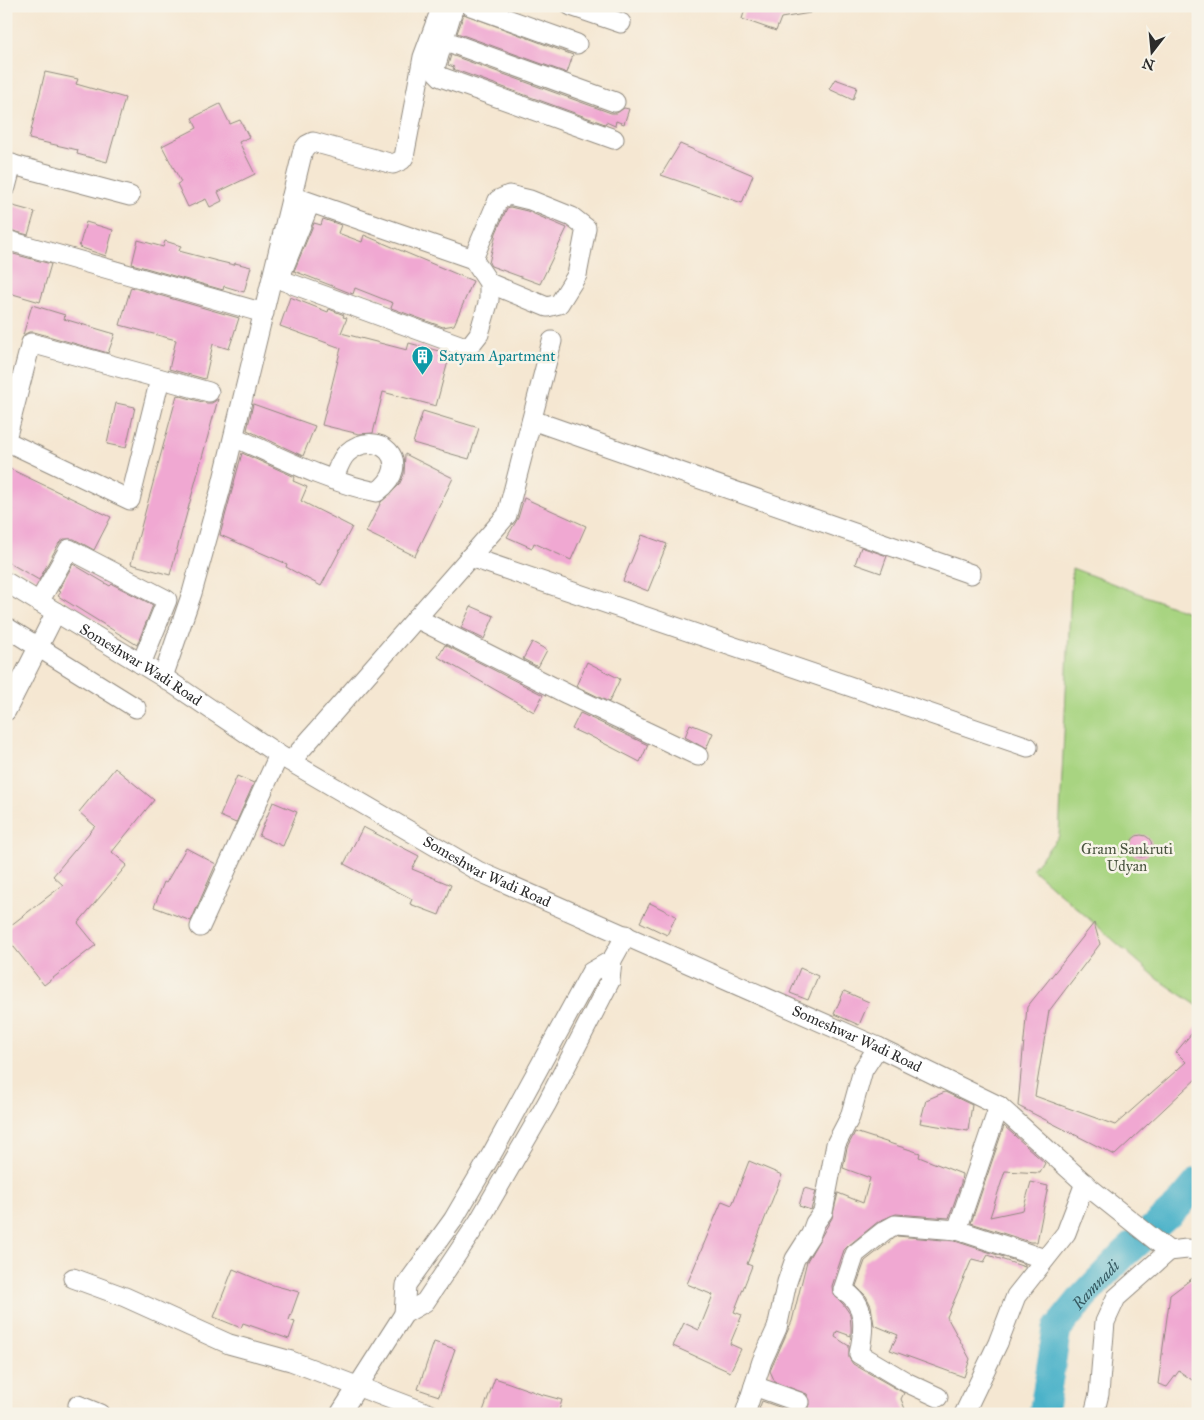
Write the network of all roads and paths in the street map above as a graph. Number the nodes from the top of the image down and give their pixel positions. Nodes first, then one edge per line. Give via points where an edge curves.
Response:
1 (442, 6) edge
2 (456, 6) edge
3 (471, 6) edge
4 (571, 6) edge
5 (621, 23) dead end
6 (437, 38) junction
7 (577, 44) dead end
8 (615, 102) dead end
9 (614, 139) dead end
10 (9, 163) edge
11 (6, 187) edge
12 (130, 196) dead end
13 (292, 196) junction
14 (310, 203) junction
15 (6, 240) edge
16 (473, 259) junction
17 (489, 283) junction
18 (264, 313) junction
19 (552, 341) dead end
20 (160, 379) junction
21 (208, 392) dead end
22 (532, 420) junction
23 (234, 438) junction
24 (6, 440) edge
25 (333, 480) dead end
26 (470, 557) junction
27 (971, 574) dead end
28 (6, 582) edge
29 (39, 602) junction
30 (56, 612) junction
31 (416, 618) junction
32 (6, 627) edge
33 (38, 647) junction
34 (141, 664) junction
35 (163, 677) junction
36 (136, 708) dead end
37 (6, 711) edge
38 (1028, 747) dead end
39 (698, 756) dead end
40 (285, 758) junction
41 (200, 926) dead end
42 (626, 935) junction
43 (878, 1047) junction
44 (999, 1106) junction
45 (1088, 1186) junction
46 (957, 1230) junction
47 (1198, 1250) edge
48 (1169, 1251) junction
49 (1045, 1259) junction
50 (73, 1278) dead end
51 (754, 1386) junction
52 (357, 1387) junction
53 (938, 1397) dead end
54 (799, 1402) dead end
55 (78, 1405) dead end
56 (100, 1414) edge
57 (340, 1414) edge
58 (430, 1414) edge
59 (745, 1414) edge
60 (964, 1414) edge
61 (1094, 1414) edge

1 - 6 street
2 - 6 street
3 - 7 street
4 - 5 street
6 - 8 street
6 - 9 street via 435,68 441,77
6 - 13 street via 423,57 404,158 392,164 313,142 303,150
10 - 11 street
10 - 12 street
13 - 14 street
13 - 18 street
14 - 16 street
14 - 17 street via 282,272 284,281 468,348 479,334 489,300
15 - 18 street
16 - 17 street
16 - 17 street via 498,200 509,195 572,217 586,228 578,275 560,304 547,307
18 - 23 street
19 - 22 street
20 - 21 street
20 - 24 street via 32,343
20 - 24 street via 130,500
22 - 26 street via 507,515
22 - 27 street
23 - 25 street
23 - 35 street via 192,593
26 - 31 street
26 - 38 street
28 - 29 street, Someshwar Wadi Road
29 - 30 street, Someshwar Wadi Road
29 - 34 street via 69,549 167,600
30 - 33 street
30 - 34 street, Someshwar Wadi Road
31 - 39 street
31 - 40 street
32 - 33 street
33 - 36 street
33 - 37 street
34 - 35 street, Someshwar Wadi Road
35 - 40 street, Someshwar Wadi Road
40 - 41 street
40 - 42 street, Someshwar Wadi Road via 478,871
42 - 43 street, Someshwar Wadi Road
42 - 52 street via 612,960 610,981 547,1103 479,1221 424,1302 404,1314
43 - 44 street, Someshwar Wadi Road
43 - 51 street via 863,1070 850,1117 836,1144 823,1212 795,1259 777,1328
44 - 45 street, Someshwar Wadi Road
44 - 46 street
45 - 48 street, Someshwar Wadi Road
45 - 49 street via 1066,1233
46 - 49 street
46 - 53 street via 895,1225 855,1254 844,1290 852,1295 863,1318 859,1354
47 - 48 street
48 - 61 street via 1116,1298 1105,1322 1099,1394
49 - 60 street via 1016,1296
50 - 52 street via 158,1311 229,1344 291,1361
51 - 54 street
51 - 59 street
52 - 57 street
52 - 58 street
55 - 56 street

